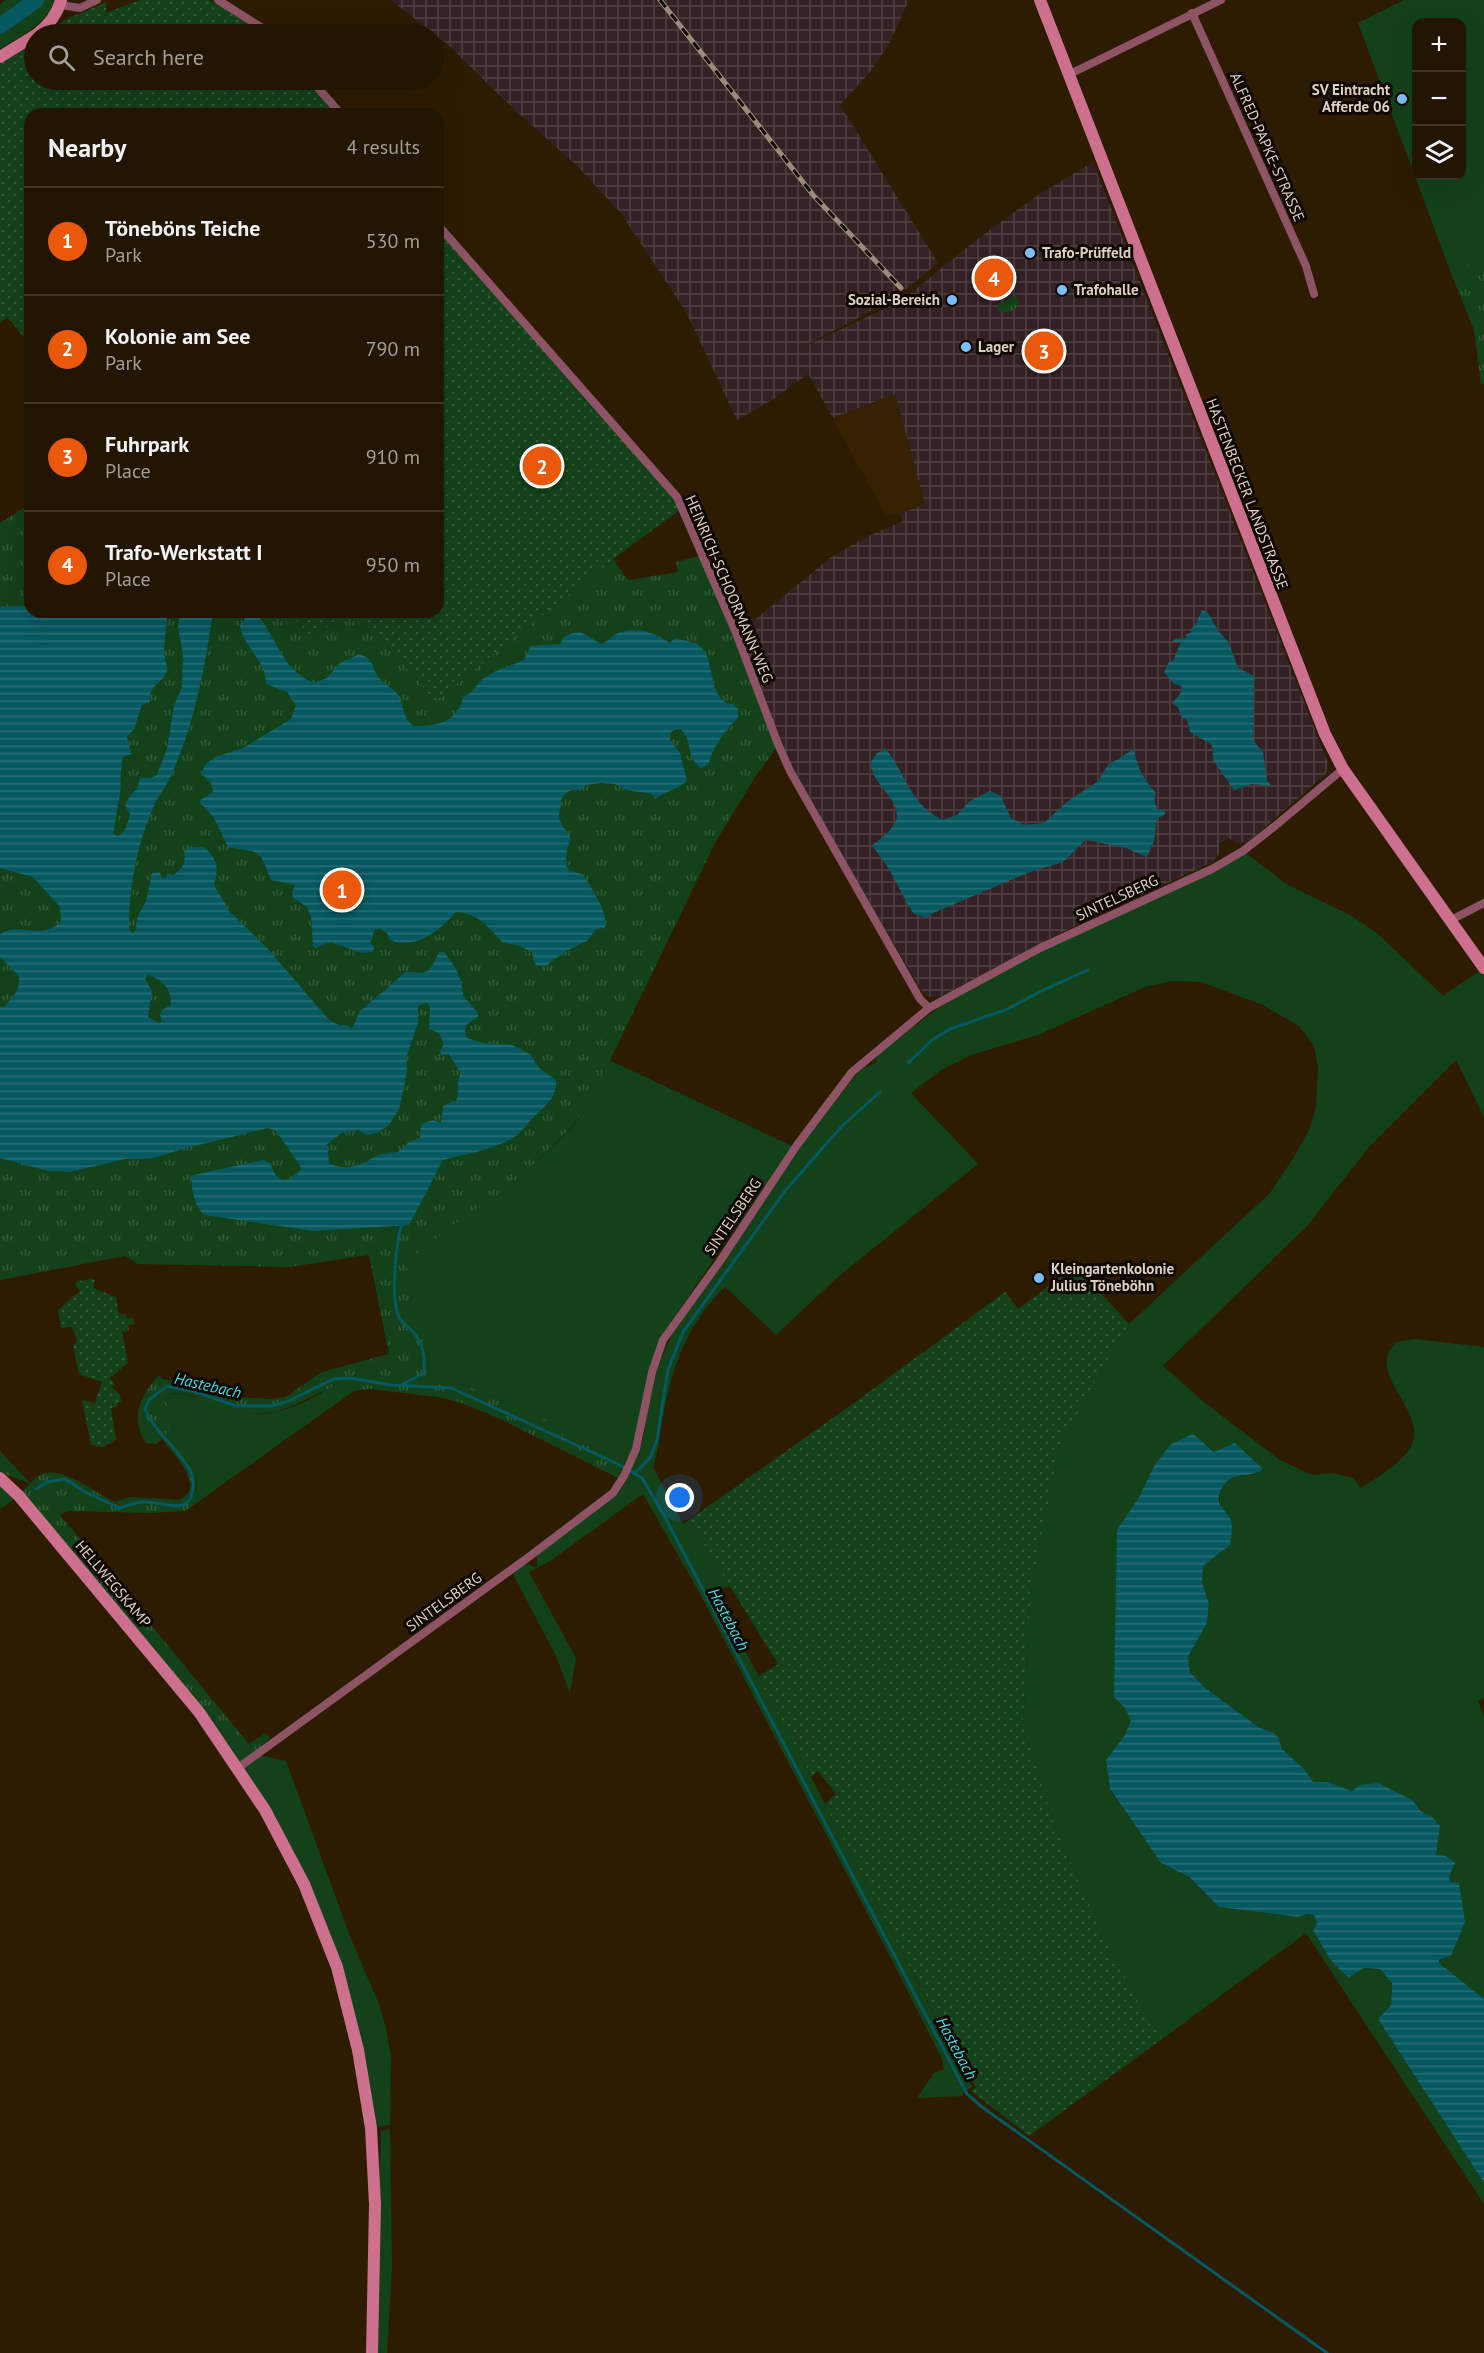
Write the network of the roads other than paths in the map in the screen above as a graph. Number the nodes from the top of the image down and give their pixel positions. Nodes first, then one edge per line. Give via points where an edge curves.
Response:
1 (97, 0) edge
2 (218, 0) edge
3 (1040, 0) edge
4 (1221, 0) edge
5 (60, 3) edge
6 (1192, 14) junction
7 (49, 24) edge
8 (256, 24) edge
9 (24, 42) edge
10 (0, 57) edge
11 (1070, 74) junction
12 (320, 90) edge
13 (336, 108) edge
14 (444, 232) edge
15 (1314, 294) dead end
16 (1342, 769) junction
17 (1484, 903) edge
18 (1451, 920) junction
19 (1484, 968) edge
20 (929, 1008) junction
21 (0, 1478) edge
22 (238, 1768) junction
23 (372, 2353) edge

1 - 5 street via 70,9
2 - 8 street
3 - 11 main road, HASTENBECKER LANDSTRASSE
4 - 6 street
5 - 7 main road
6 - 11 street
6 - 15 street, ALFRED-PAPKE-STRASSE via 1306,266
9 - 10 main road
11 - 16 main road, HASTENBECKER LANDSTRASSE via 1308,695
12 - 13 street
14 - 20 street, HEINRICH-SCHOORMANN-WEG via 677,497 790,771 920,999
16 - 18 main road, HASTENBECKER LANDSTRASSE
16 - 20 street, SINTELSBERG via 1275,826 1212,869 1040,948
17 - 18 street
18 - 19 main road, HASTENBECKER LANDSTRASSE
20 - 22 street, SINTELSBERG via 852,1072 671,1327 655,1360 636,1449 613,1493
21 - 22 main road, HELLWEGSKAMP via 199,1712
22 - 23 main road, HELLWEGSKAMP via 304,1884 337,1967 358,2050 370,2128 375,2204

